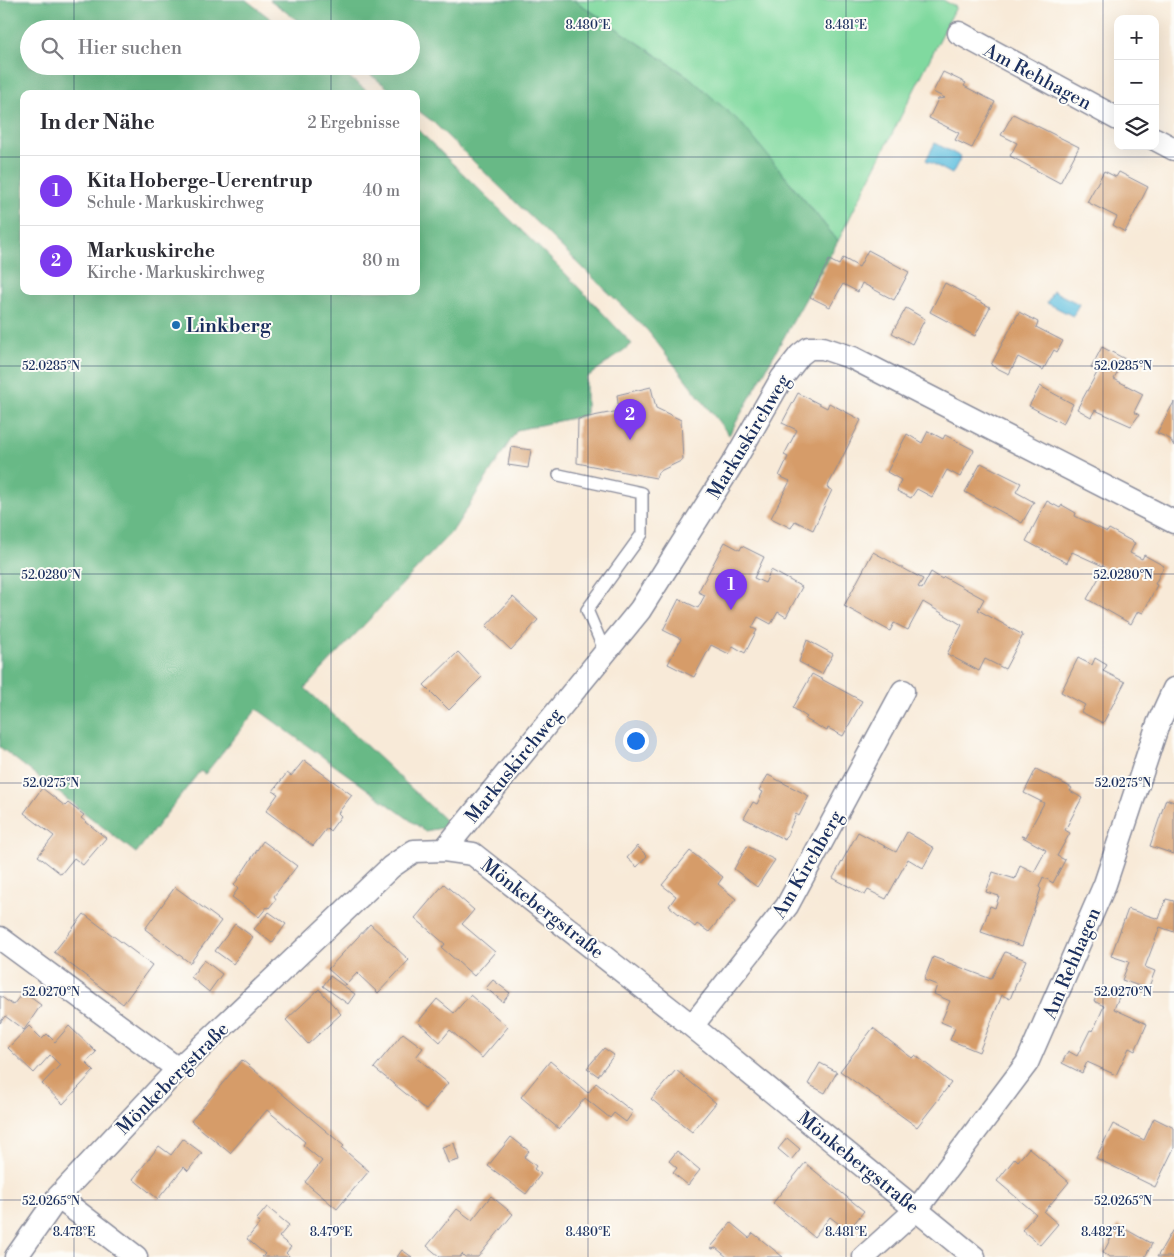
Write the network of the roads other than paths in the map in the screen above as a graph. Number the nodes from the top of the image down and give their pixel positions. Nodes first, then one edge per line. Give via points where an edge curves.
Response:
1 (959, 33) dead end
2 (1114, 117) edge
3 (1159, 141) edge
4 (1174, 149) edge
5 (559, 475) dead end
6 (1174, 522) edge
7 (606, 652) junction
8 (1174, 689) edge
9 (903, 691) dead end
10 (444, 850) junction
11 (0, 938) edge
12 (692, 1026) junction
13 (178, 1069) junction
14 (58, 1197) junction
15 (917, 1209) junction
16 (16, 1257) edge
17 (136, 1257) edge
18 (864, 1257) edge
19 (974, 1257) edge

1 - 2 street, Am Rehhagen
3 - 4 street
5 - 7 lane via 642,493 642,534 588,610
6 - 7 street, Markuskirchweg via 853,358 823,348 809,348 782,378 736,458 640,610
7 - 10 street, Markuskirchweg
8 - 15 street, Am Rehhagen via 1158,724 1105,884 1027,1063
9 - 12 street, Am Kirchberg via 787,906
10 - 12 street, Mönkebergstraße via 473,854
10 - 13 street, Mönkebergstraße via 414,852 391,867
11 - 13 street
12 - 15 street, Mönkebergstraße
13 - 14 street, Mönkebergstraße
14 - 16 street, Mönkebergstraße
14 - 17 street
15 - 18 street, Am Rehhagen
15 - 19 street, Mönkebergstraße

